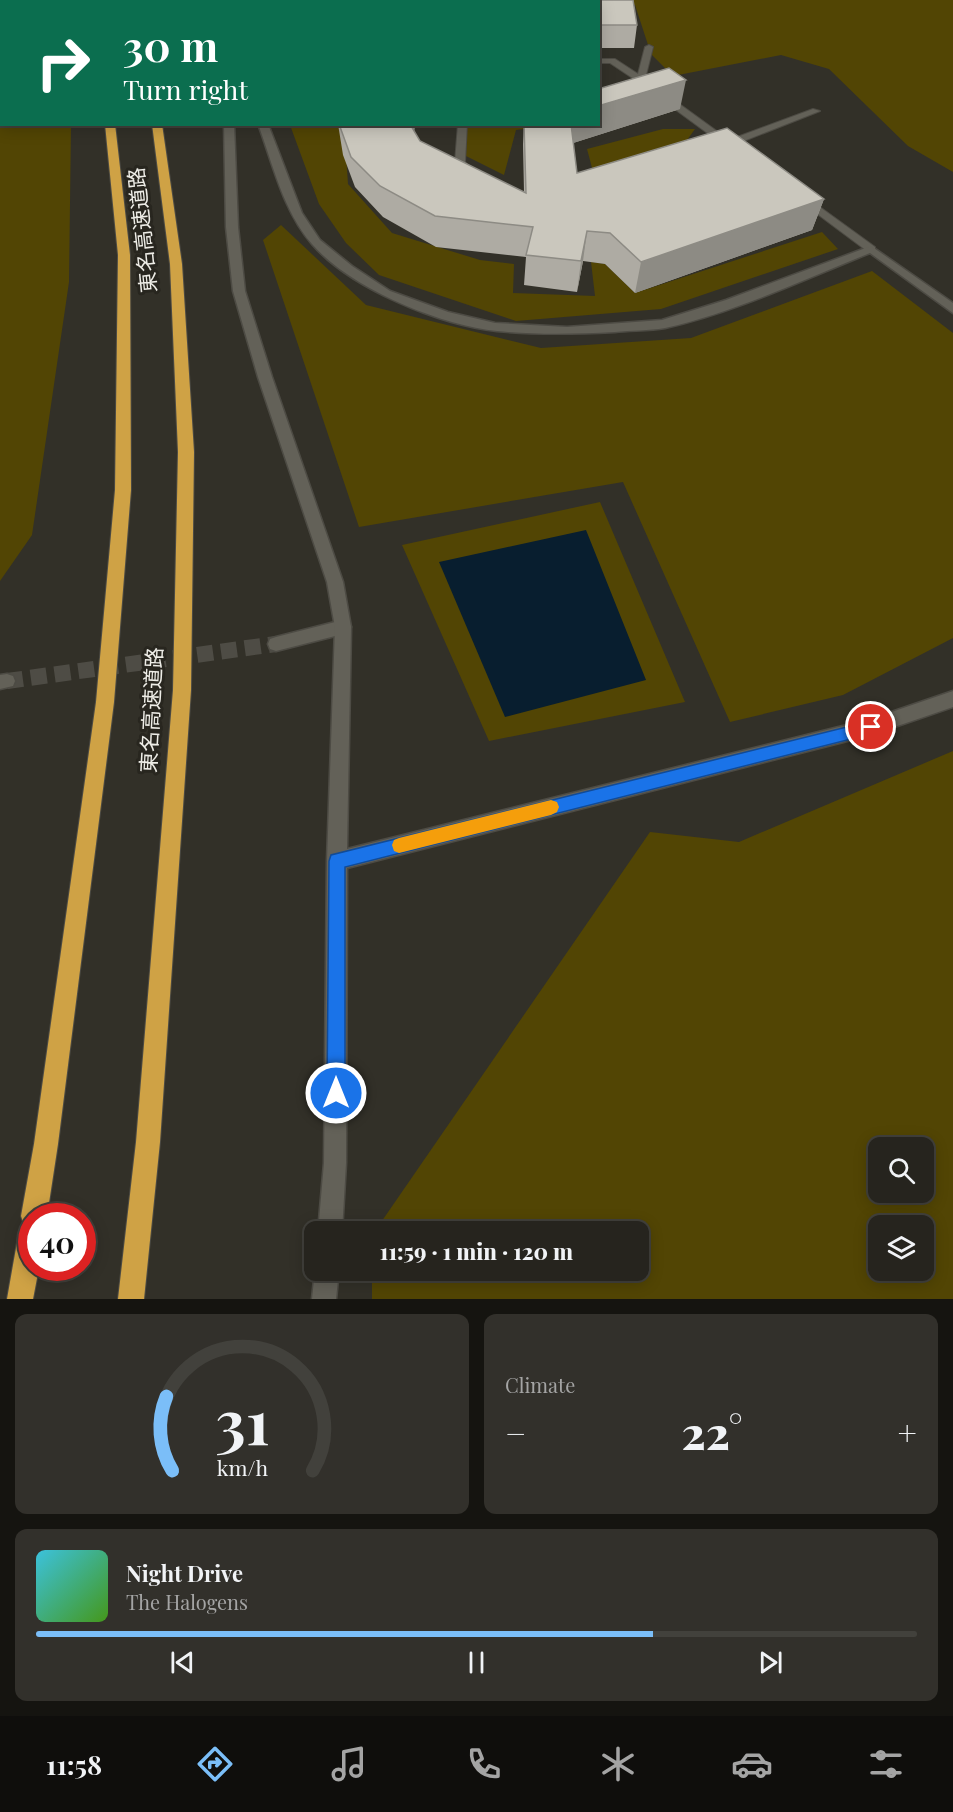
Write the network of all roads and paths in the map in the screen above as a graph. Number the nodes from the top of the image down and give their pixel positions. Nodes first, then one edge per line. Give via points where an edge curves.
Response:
1 (649, 47) dead end
2 (600, 61) edge
3 (641, 80) junction
4 (816, 111) dead end
5 (110, 126) edge
6 (157, 126) edge
7 (228, 126) edge
8 (264, 126) edge
9 (463, 126) edge
10 (729, 144) junction
11 (718, 147) edge
12 (738, 151) edge
13 (461, 181) edge
14 (795, 193) edge
15 (871, 249) junction
16 (949, 306) edge
17 (343, 627) junction
18 (276, 644) tunnel mouth
19 (953, 699) edge
20 (337, 861) junction
21 (36, 1203) edge
22 (331, 1221) edge
23 (23, 1281) edge
24 (326, 1281) edge
25 (20, 1299) edge
26 (131, 1299) edge
27 (324, 1299) edge

1 - 3 lane
2 - 3 lane via 612,62
3 - 10 lane
4 - 10 lane
5 - 21 highway, 東名高速道路 via 124,255 123,490 105,702
6 - 26 highway, 東名高速道路 via 176,264 186,452 183,690 148,1142
7 - 17 street via 239,291 335,582
8 - 15 street via 296,213 316,242 386,294 495,327 567,331 663,324
9 - 13 lane via 460,162 474,178
10 - 11 lane
10 - 12 lane
14 - 15 lane
15 - 16 street
17 - 18 street
17 - 20 street
19 - 20 street via 871,727
20 - 22 street via 335,1163
23 - 25 highway
24 - 27 street

